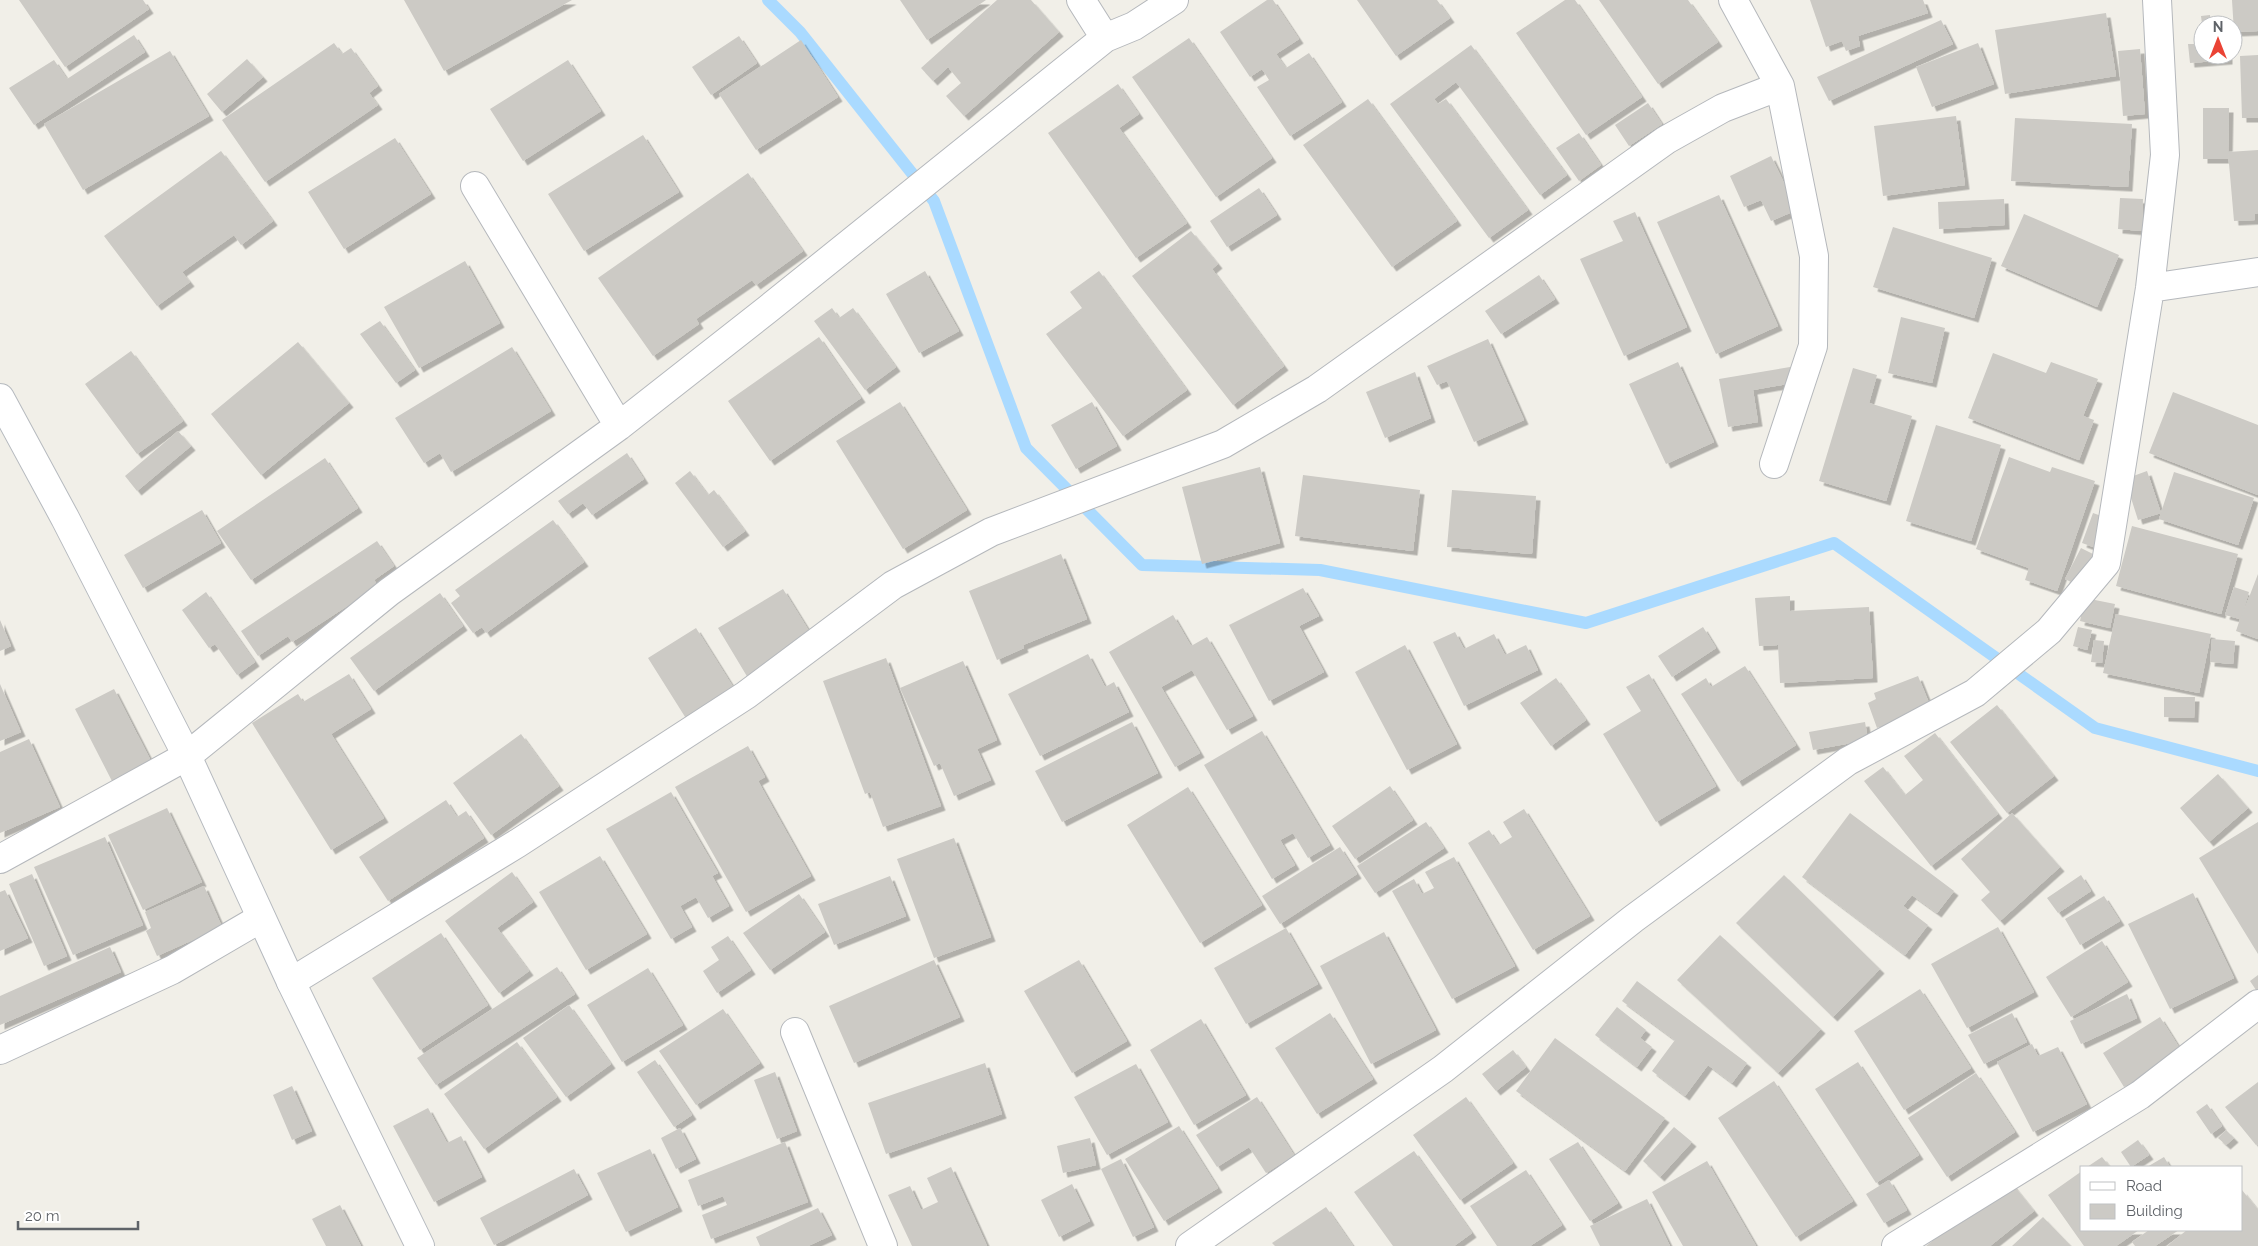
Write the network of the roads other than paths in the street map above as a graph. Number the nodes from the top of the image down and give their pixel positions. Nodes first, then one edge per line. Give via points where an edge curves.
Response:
1 (1081, 0) edge
2 (1174, 0) edge
3 (1733, 0) edge
4 (2157, 0) edge
5 (1105, 38) junction
6 (1780, 86) junction
7 (475, 186) dead end
8 (2258, 272) edge
9 (2150, 288) junction
10 (0, 398) edge
11 (619, 426) junction
12 (1774, 464) dead end
13 (187, 756) junction
14 (0, 858) edge
15 (261, 918) junction
16 (291, 982) junction
17 (2258, 1004) edge
18 (795, 1032) dead end
19 (0, 1050) edge
20 (420, 1246) edge
21 (883, 1246) edge
22 (1190, 1246) edge
23 (1896, 1246) edge

1 - 5 street
2 - 5 street via 1134,26
3 - 6 street
4 - 9 street via 2165,155
5 - 11 street
6 - 12 street via 1814,256 1813,346
6 - 16 street via 1723,108 1666,140 1317,389 1223,444 991,532 893,585 746,695 518,843
7 - 11 street
8 - 9 street
9 - 22 street via 2106,563 2049,631 1975,693 1848,761 1633,919 1443,1070
10 - 13 street via 66,518
11 - 13 street via 389,592
13 - 14 street
13 - 15 street
15 - 16 street
15 - 19 street via 172,970
16 - 20 street
17 - 23 street via 2140,1095
18 - 21 street

